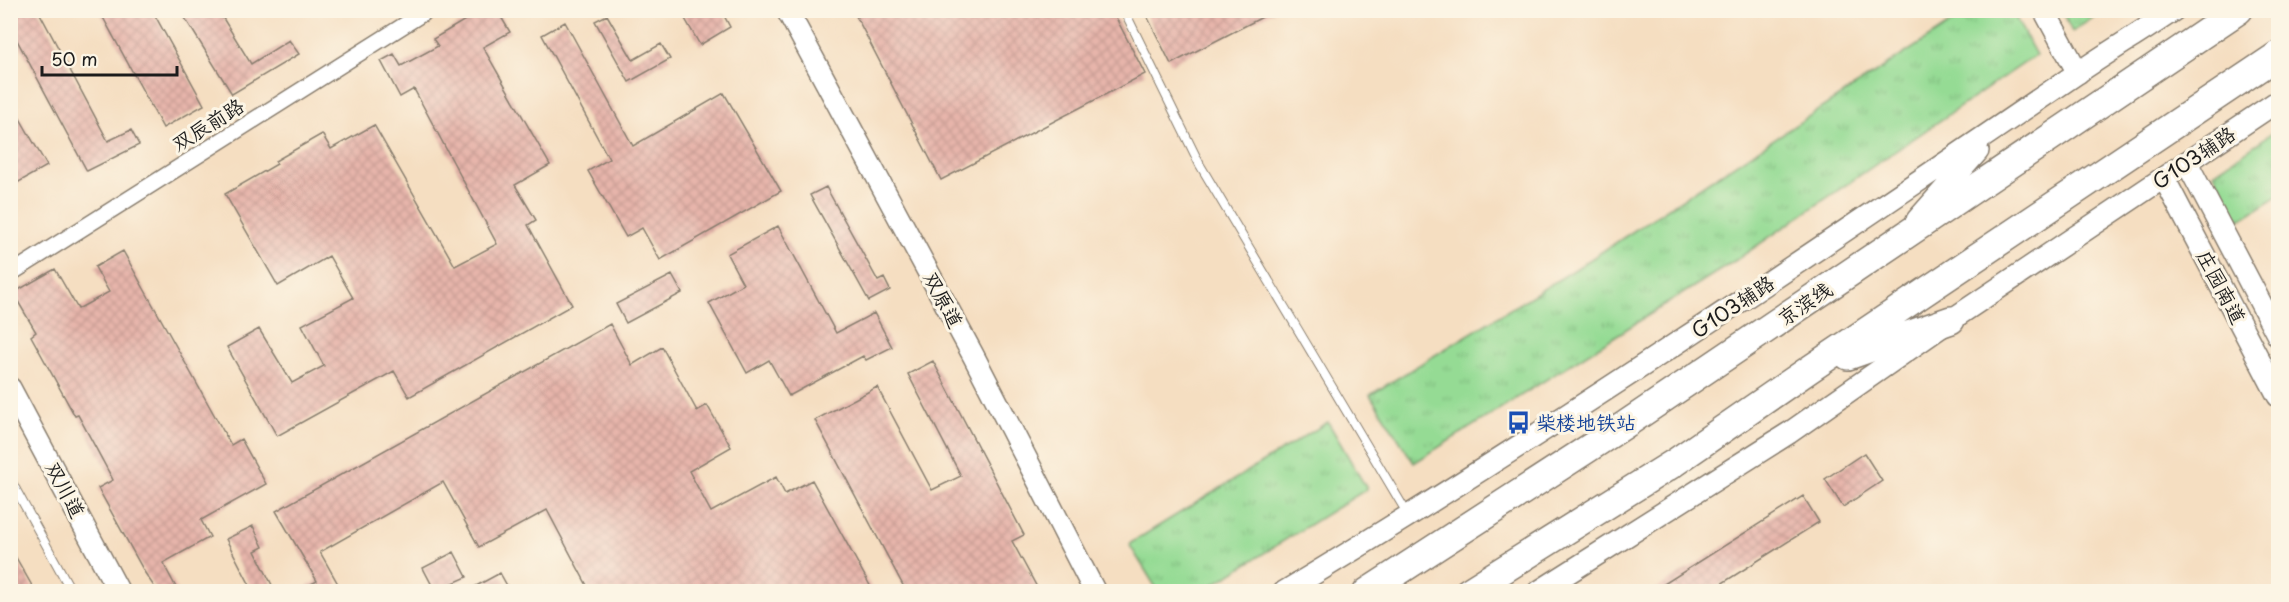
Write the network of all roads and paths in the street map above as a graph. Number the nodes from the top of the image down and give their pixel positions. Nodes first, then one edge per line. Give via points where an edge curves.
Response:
1 (428, 10) edge
2 (787, 10) edge
3 (1124, 10) edge
4 (2044, 10) edge
5 (2175, 10) edge
6 (2239, 10) edge
7 (2278, 55) edge
8 (2078, 73) junction
9 (2278, 101) edge
10 (1998, 129) junction
11 (2187, 163) junction
12 (2164, 178) junction
13 (1898, 241) junction
14 (10, 274) edge
15 (1951, 320) junction
16 (2278, 336) edge
17 (1810, 369) junction
18 (10, 388) edge
19 (2278, 396) edge
20 (10, 479) edge
21 (1409, 517) junction
22 (72, 591) edge
23 (119, 591) edge
24 (1095, 591) edge
25 (1284, 591) edge
26 (1367, 591) edge
27 (1468, 591) edge
28 (1538, 591) edge

1 - 14 street, 双辰前路
2 - 24 street, 双原道
3 - 21 lane via 1200,165
4 - 8 street
5 - 8 street, G103辅路
6 - 13 highway, 京滨线
7 - 17 highway
8 - 10 street, G103辅路
9 - 11 street, G103辅路
10 - 13 street
10 - 21 street, G103辅路 via 1652,362
11 - 12 street, G103辅路
11 - 16 street
12 - 15 street, G103辅路
12 - 19 street, 庄园南道
13 - 26 highway, 京滨线
15 - 17 highway
15 - 28 street, G103辅路 via 1789,433
17 - 27 highway via 1674,463
18 - 23 street, 双川道
20 - 22 lane
21 - 25 street, G103辅路

